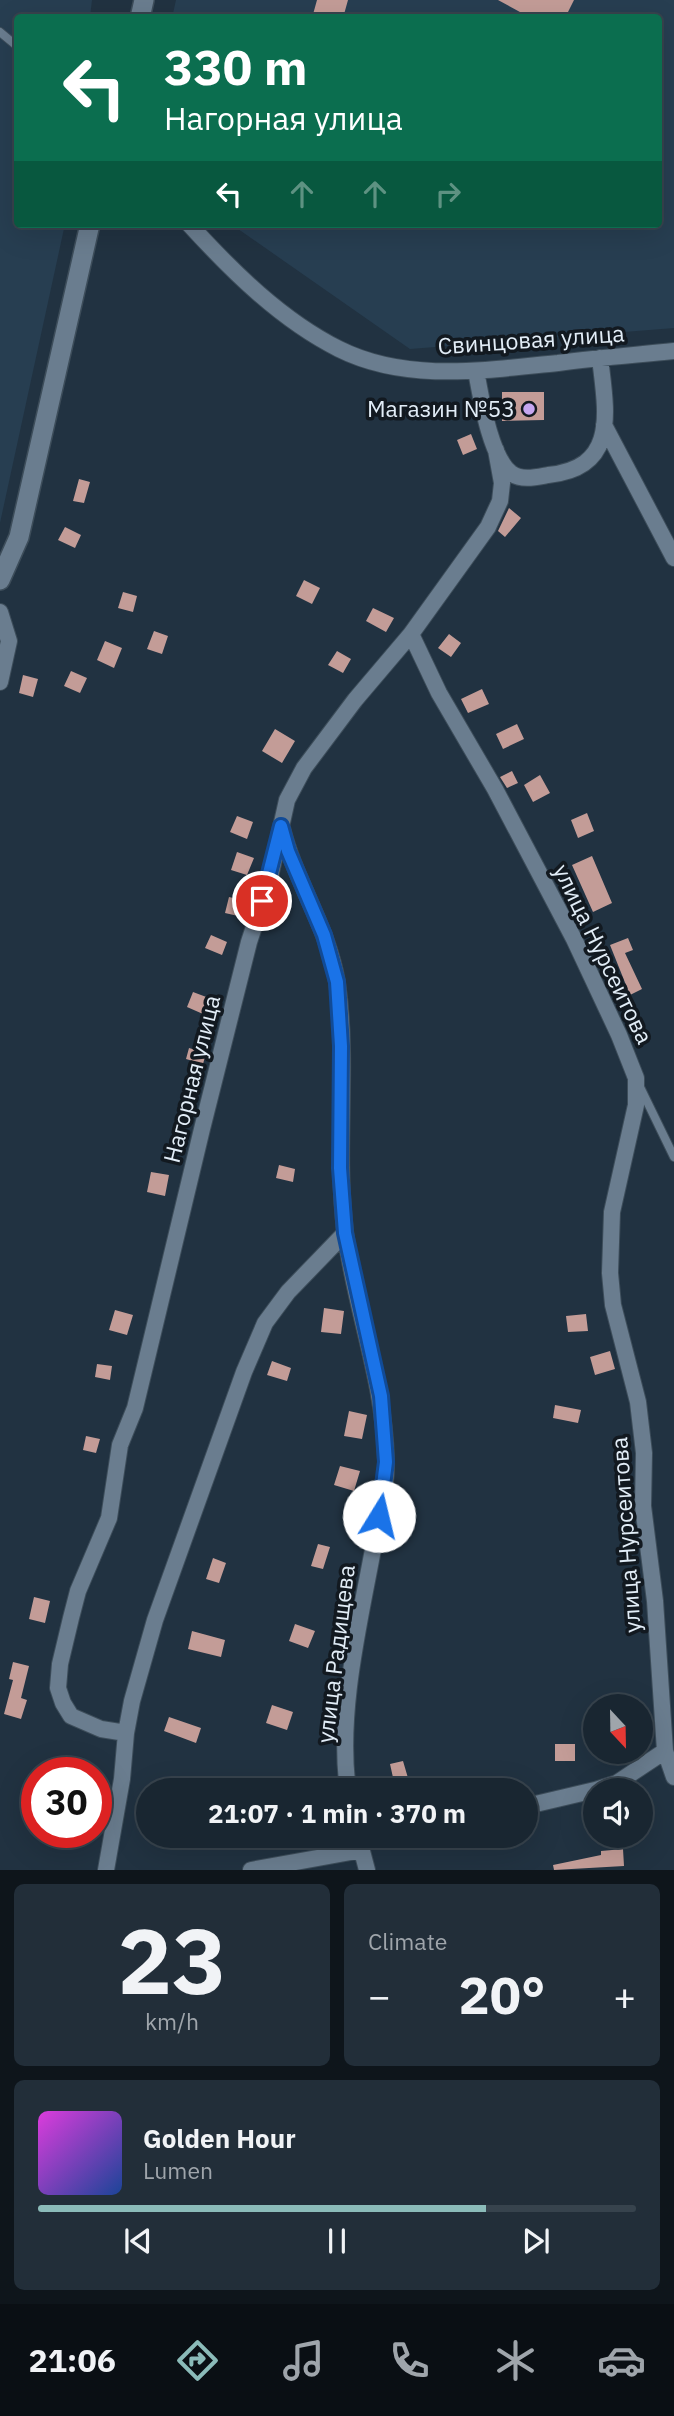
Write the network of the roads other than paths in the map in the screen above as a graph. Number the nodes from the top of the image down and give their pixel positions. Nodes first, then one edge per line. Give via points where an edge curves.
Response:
1 (0, 32) edge
2 (14, 44) edge
3 (89, 228) edge
4 (193, 228) edge
5 (674, 351) edge
6 (600, 358) junction
7 (477, 371) junction
8 (604, 425) junction
9 (496, 450) junction
10 (674, 558) edge
11 (1, 575) edge
12 (0, 612) edge
13 (411, 634) junction
14 (0, 682) edge
15 (281, 826) junction
16 (636, 1078) junction
17 (674, 1157) edge
18 (345, 1233) junction
19 (126, 1733) junction
20 (665, 1751) junction
21 (674, 1777) edge
22 (346, 1778) edge
23 (624, 1778) edge
24 (583, 1793) edge
25 (538, 1803) edge
26 (340, 1848) edge
27 (361, 1848) edge
28 (106, 1870) edge
29 (251, 1870) edge
30 (367, 1870) edge

1 - 2 lane
3 - 11 street via 19,537
4 - 7 street, Свинцовая улица via 239,277 340,350 387,366
5 - 6 street, Свинцовая улица
6 - 7 street, Свинцовая улица
6 - 8 street
7 - 9 street, Нагорная улица
8 - 9 street via 593,458 568,473 526,478 511,473
8 - 10 street
9 - 13 street, Нагорная улица via 502,483 500,501 488,527
12 - 14 street via 9,641
13 - 15 street, Нагорная улица via 304,768
13 - 16 street, улица Нурсеитова via 574,939
15 - 18 street, улица Радищева via 324,935 337,982
15 - 19 street, Нагорная улица via 135,1408 120,1445 109,1518 78,1591 61,1664 58,1688 71,1716 101,1729
16 - 17 lane
16 - 20 street, улица Нурсеитова via 636,1105 612,1212 610,1273 645,1453 643,1506
18 - 19 street via 265,1323 155,1620
18 - 22 street, улица Радищева via 381,1396 386,1462 348,1710
19 - 28 street
20 - 21 street, улица Нурсеитова
20 - 23 street
24 - 25 street
26 - 29 street
27 - 30 street

